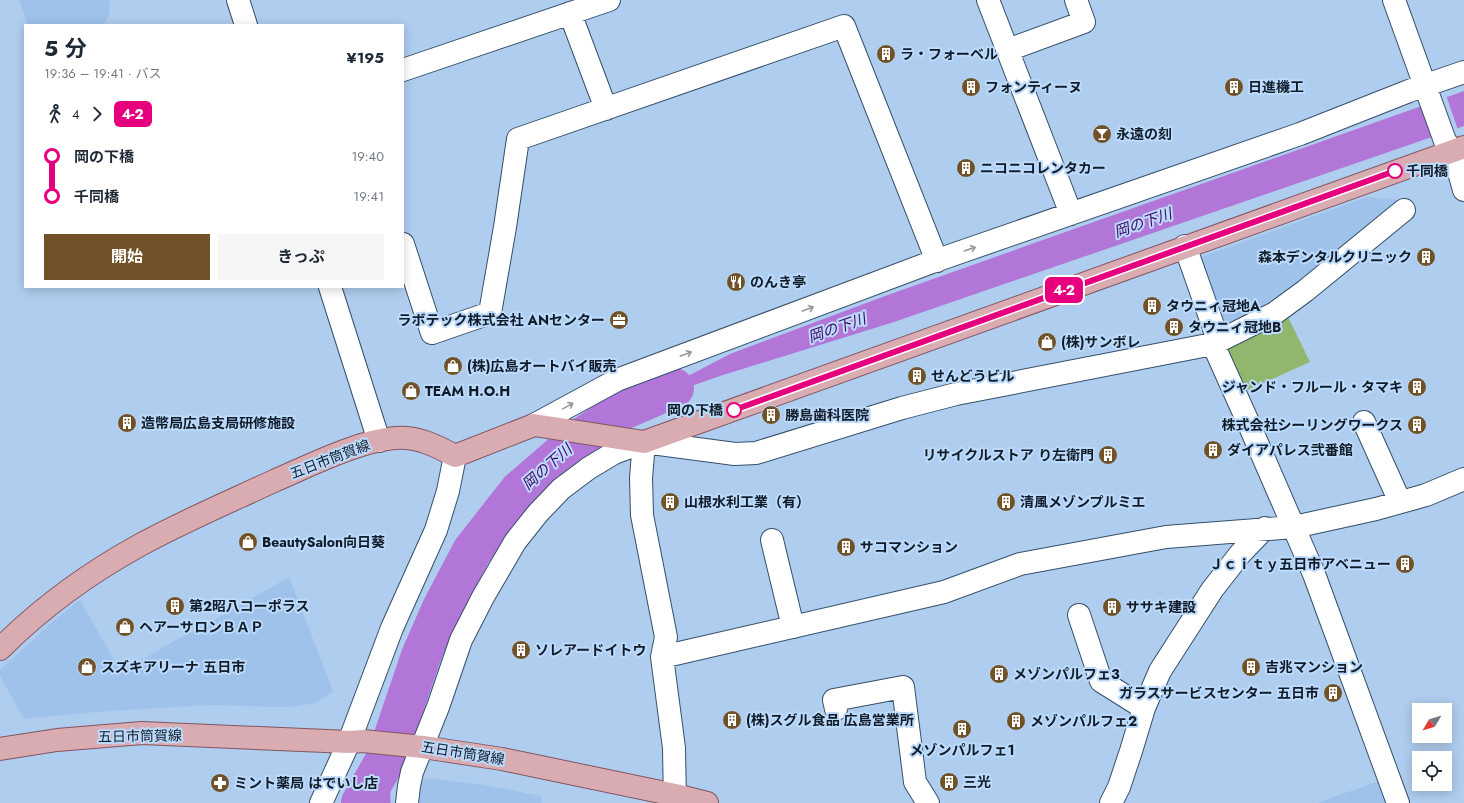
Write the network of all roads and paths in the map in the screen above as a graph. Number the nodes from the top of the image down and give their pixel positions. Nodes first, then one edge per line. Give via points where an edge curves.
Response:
1 (238, 0) edge
2 (609, 0) edge
3 (988, 0) edge
4 (1076, 0) edge
5 (1394, 0) edge
6 (570, 13) junction
7 (246, 24) edge
8 (1008, 50) junction
9 (404, 70) edge
10 (1464, 72) edge
11 (1427, 92) junction
12 (606, 109) junction
13 (1454, 146) edge
14 (1464, 190) edge
15 (1404, 210) dead end
16 (1070, 214) junction
17 (1184, 246) junction
18 (404, 247) edge
19 (937, 261) junction
20 (330, 288) edge
21 (1213, 344) junction
22 (1364, 422) dead end
23 (542, 426) junction
24 (380, 441) junction
25 (644, 442) junction
26 (455, 456) junction
27 (1464, 479) edge
28 (1400, 502) junction
29 (1294, 527) junction
30 (1265, 528) junction
31 (772, 540) dead end
32 (1080, 616) dead end
33 (794, 627) junction
34 (0, 650) edge
35 (662, 657) junction
36 (1144, 708) junction
37 (836, 710) dead end
38 (356, 742) junction
39 (418, 746) junction
40 (0, 749) edge
41 (675, 799) edge
42 (321, 803) edge
43 (407, 803) edge
44 (707, 803) edge
45 (928, 803) edge
46 (1111, 803) edge
47 (1398, 803) edge

1 - 7 street
2 - 6 street
3 - 8 street
4 - 8 street via 1084,22
5 - 11 street
6 - 9 street
6 - 12 street
8 - 16 street
10 - 11 street
11 - 13 street
11 - 16 street
12 - 18 street via 518,139 490,313 432,333
12 - 19 street via 844,26
13 - 14 street
13 - 17 main road
15 - 21 street via 1275,313
19 -> 16 street
17 - 21 street via 1216,334
17 - 25 main road
23 -> 19 street via 617,380
20 - 24 street
21 - 25 street via 956,394 756,452 734,454
21 - 29 street
22 - 28 street
23 - 25 main road
23 - 26 main road
24 - 26 main road, 五日市筒賀線 via 414,438
24 - 34 main road, 五日市筒賀線 via 302,468 140,545 50,604
25 - 35 street via 641,478 642,515 666,637
25 - 39 street via 614,453 561,489 514,542 461,640 430,725
26 - 38 street via 436,530 392,628
27 - 28 street via 1426,495
28 - 29 street
29 - 30 street
29 - 47 street
30 - 33 street via 1166,536 1020,564 944,592
30 - 36 street via 1240,554 1212,590 1160,671
31 - 33 street
32 - 36 street via 1101,681
33 - 35 street
35 - 41 street via 674,748
36 - 46 street via 1119,787
37 - 45 street via 834,700 903,687 915,782
38 - 39 main road, 五日市筒賀線
38 - 40 main road, 五日市筒賀線 via 142,734 57,740
38 - 42 street
39 - 41 main road, 五日市筒賀線 via 502,759
39 - 43 street
41 - 44 main road, 五日市筒賀線

